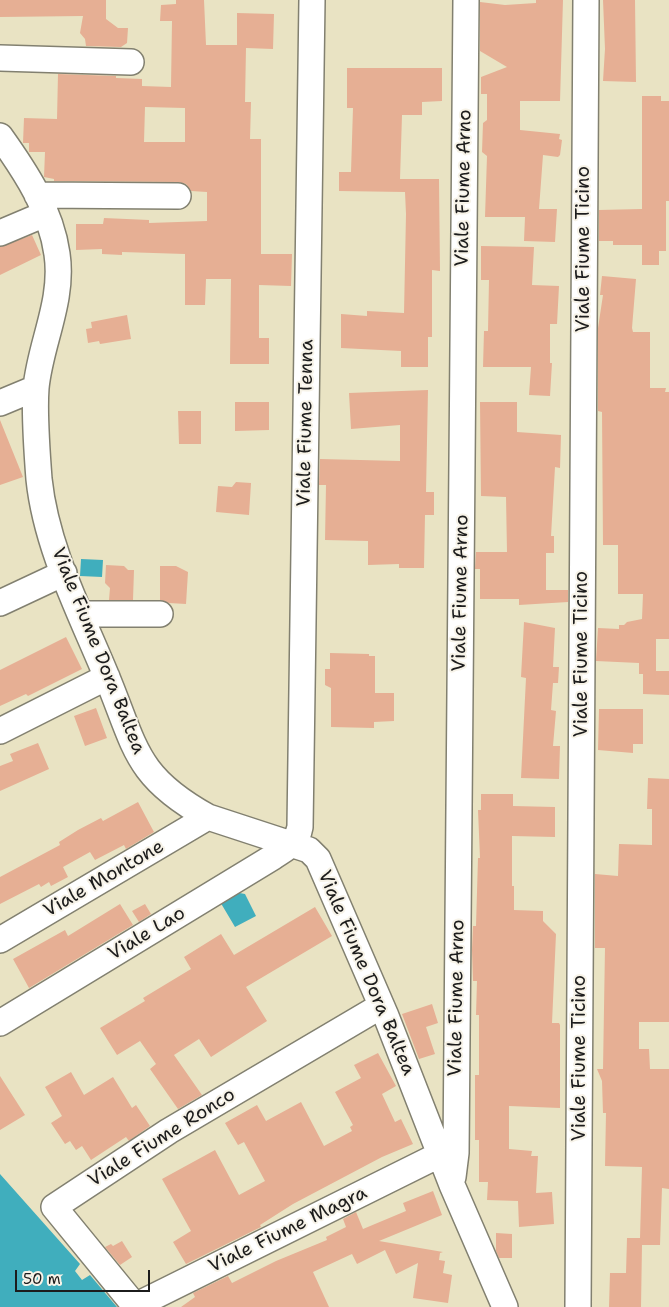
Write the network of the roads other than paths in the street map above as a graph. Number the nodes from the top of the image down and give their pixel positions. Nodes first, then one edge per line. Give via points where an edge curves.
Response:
1 (312, 0) edge
2 (466, 0) edge
3 (586, 0) edge
4 (0, 58) edge
5 (131, 62) dead end
6 (0, 136) edge
7 (178, 196) dead end
8 (41, 205) junction
9 (0, 233) edge
10 (36, 388) junction
11 (0, 403) edge
12 (64, 573) junction
13 (0, 604) edge
14 (80, 614) junction
15 (160, 614) dead end
16 (107, 677) junction
17 (0, 731) edge
18 (208, 817) junction
19 (293, 844) junction
20 (0, 940) edge
21 (381, 1006) junction
22 (0, 1023) edge
23 (441, 1154) junction
24 (452, 1185) junction
25 (135, 1306) joint
26 (505, 1307) edge
27 (578, 1307) edge

1 - 19 street, Viale Fiume Tenna via 300,827
2 - 24 street, Viale Fiume Arno via 456,1153
3 - 27 street, Viale Fiume Ticino
4 - 5 street
6 - 8 street, Viale Fiume Dora Baltea via 27,174
7 - 8 street
8 - 9 street
8 - 10 street, Viale Fiume Dora Baltea via 57,254 58,279
10 - 11 street
10 - 12 street, Viale Fiume Dora Baltea via 44,506
12 - 13 street
12 - 14 street, Viale Fiume Dora Baltea
14 - 15 street
14 - 16 street, Viale Fiume Dora Baltea
16 - 17 street
16 - 18 street, Viale Fiume Dora Baltea via 143,765 177,799
18 - 19 street, Viale Fiume Dora Baltea
18 - 20 street, Viale Montone
19 - 21 street, Viale Fiume Dora Baltea via 309,850 318,859
19 - 22 street, Viale Lao
21 - 23 street, Viale Fiume Dora Baltea
21 - 25 street, Viale Fiume Ronco via 169,1131 54,1207
23 - 24 street, Viale Fiume Dora Baltea
23 - 25 street, Viale Fiume Magra
24 - 26 street, Viale Fiume Dora Baltea

